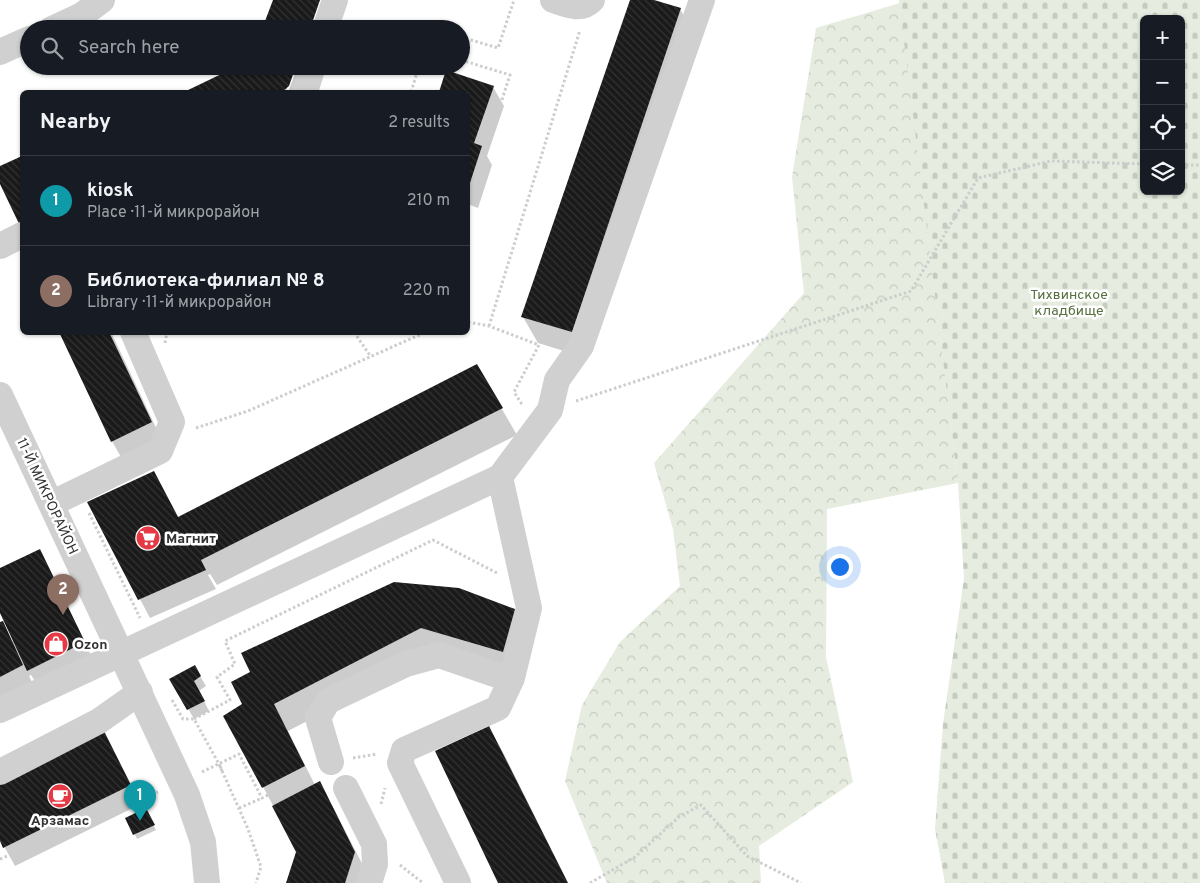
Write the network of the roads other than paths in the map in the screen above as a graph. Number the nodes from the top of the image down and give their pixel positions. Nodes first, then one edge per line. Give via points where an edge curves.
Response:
1 (102, 0) edge
2 (335, 0) edge
3 (553, 0) edge
4 (702, 0) edge
5 (590, 2) edge
6 (71, 20) edge
7 (328, 20) edge
8 (20, 43) edge
9 (0, 52) edge
10 (310, 75) edge
11 (306, 90) edge
12 (20, 236) edge
13 (0, 246) edge
14 (134, 335) edge
15 (0, 396) edge
16 (500, 477) junction
17 (51, 504) junction
18 (121, 651) junction
19 (512, 678) junction
20 (140, 692) junction
21 (0, 710) edge
22 (331, 762) road end
23 (0, 772) edge
24 (346, 788) dead end
25 (208, 883) edge
26 (369, 883) edge
27 (458, 883) edge

1 - 6 street
2 - 7 street
3 - 5 street via 573,7
4 - 16 street via 581,346 556,380 543,419
8 - 9 street
10 - 11 street
12 - 13 street
14 - 17 street via 172,422 160,451
15 - 17 street, 11-Й МИКРОРАЙОН
16 - 18 street
16 - 19 street via 529,608
17 - 18 street, 11-Й МИКРОРАЙОН
18 - 20 street, 11-Й МИКРОРАЙОН
18 - 21 street
19 - 22 street via 439,655 406,664 328,702 318,718
19 - 27 street via 498,708 404,750 400,763
20 - 23 street via 99,721
20 - 25 street, 11-Й МИКРОРАЙОН via 187,795 203,842
24 - 26 street via 374,844 375,864

